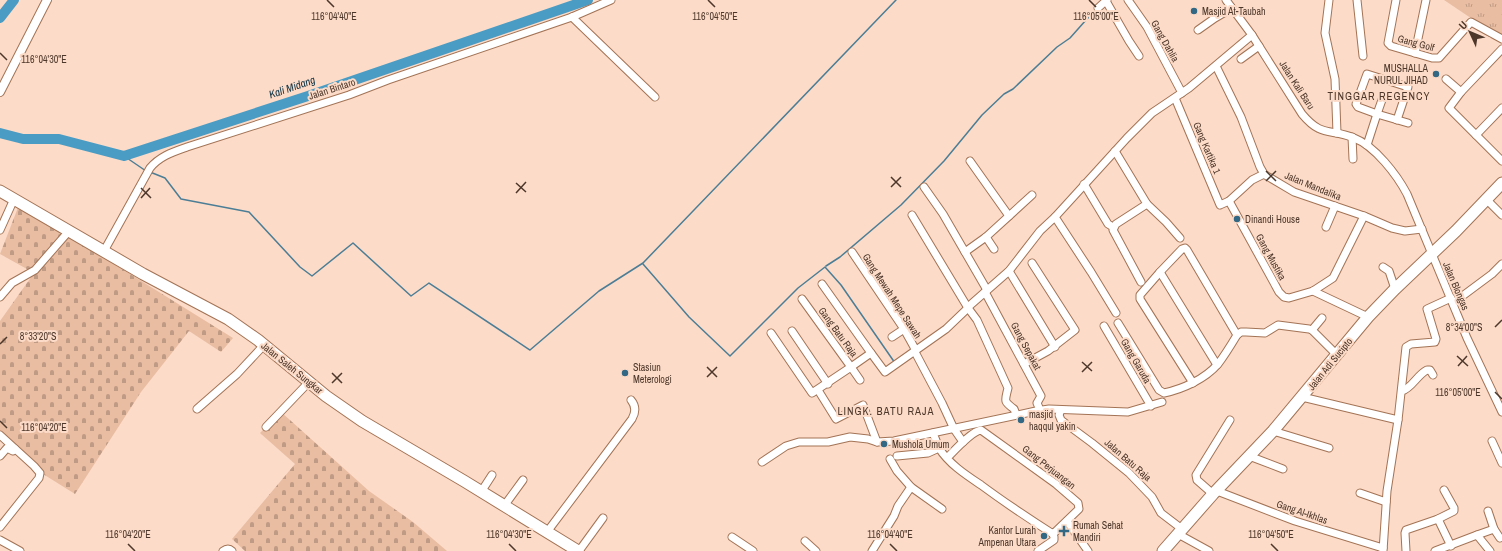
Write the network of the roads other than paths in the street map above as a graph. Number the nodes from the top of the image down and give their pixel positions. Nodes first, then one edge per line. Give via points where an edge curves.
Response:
1 (47, 0) edge
2 (611, 0) edge
3 (1107, 0) edge
4 (1128, 0) edge
5 (1226, 0) edge
6 (1329, 0) edge
7 (1357, 0) edge
8 (1396, 0) edge
9 (1426, 0) edge
10 (1098, 8) dead end
11 (1232, 8) junction
12 (572, 17) junction
13 (1198, 30) dead end
14 (1252, 35) junction
15 (1502, 39) edge
16 (1259, 46) junction
17 (1502, 49) edge
18 (1415, 53) junction
19 (1139, 56) dead end
20 (1363, 56) dead end
21 (1241, 59) dead end
22 (1216, 66) junction
23 (1446, 79) dead end
24 (0, 92) edge
25 (1461, 92) junction
26 (1182, 93) junction
27 (655, 97) dead end
28 (1383, 97) dead end
29 (1175, 98) junction
30 (1502, 108) edge
31 (1377, 114) junction
32 (1397, 120) junction
33 (1408, 123) dead end
34 (1337, 133) junction
35 (1476, 136) junction
36 (1352, 137) junction
37 (1367, 145) junction
38 (1114, 151) junction
39 (1353, 159) dead end
40 (970, 161) dead end
41 (1502, 161) edge
42 (1264, 174) junction
43 (1502, 183) edge
44 (1084, 184) junction
45 (924, 187) dead end
46 (0, 191) edge
47 (1032, 195) dead end
48 (14, 199) junction
49 (1486, 199) junction
50 (1229, 201) junction
51 (1147, 204) junction
52 (1335, 206) junction
53 (912, 215) dead end
54 (1009, 216) junction
55 (1364, 216) junction
56 (1502, 216) edge
57 (1055, 217) junction
58 (1113, 227) junction
59 (1326, 227) dead end
60 (1422, 229) junction
61 (0, 230) edge
62 (69, 231) junction
63 (986, 237) junction
64 (1180, 238) dead end
65 (994, 249) dead end
66 (104, 251) junction
67 (852, 252) dead end
68 (965, 252) junction
69 (1432, 255) junction
70 (1032, 263) dead end
71 (1502, 264) edge
72 (1382, 267) dead end
73 (1009, 271) junction
74 (1160, 272) junction
75 (1141, 282) dead end
76 (822, 284) dead end
77 (1395, 289) junction
78 (986, 291) junction
79 (1313, 291) junction
80 (0, 297) edge
81 (802, 299) dead end
82 (1452, 301) junction
83 (968, 307) junction
84 (1116, 313) dead end
85 (1368, 317) junction
86 (1322, 318) dead end
87 (1118, 323) dead end
88 (1104, 326) dead end
89 (904, 329) junction
90 (1312, 330) junction
91 (792, 331) dead end
92 (771, 333) dead end
93 (1237, 335) junction
94 (892, 337) dead end
95 (264, 345) junction
96 (1055, 347) junction
97 (914, 350) junction
98 (871, 354) junction
99 (1337, 355) junction
100 (1024, 364) junction
101 (1217, 365) junction
102 (851, 367) junction
103 (1433, 375) dead end
104 (860, 380) dead end
105 (309, 382) junction
106 (1193, 383) junction
107 (828, 384) junction
108 (818, 390) junction
109 (1402, 391) junction
110 (1302, 397) junction
111 (631, 400) dead end
112 (1162, 402) dead end
113 (1151, 406) junction
114 (197, 409) dead end
115 (1040, 410) junction
116 (1061, 410) junction
117 (1502, 412) edge
118 (1016, 414) junction
119 (1230, 420) dead end
120 (1398, 420) junction
121 (266, 427) dead end
122 (954, 429) junction
123 (1273, 431) junction
124 (933, 433) junction
125 (0, 436) edge
126 (1492, 441) dead end
127 (877, 442) junction
128 (963, 442) junction
129 (939, 448) junction
130 (1329, 448) dead end
131 (15, 449) junction
132 (0, 456) edge
133 (898, 456) dead end
134 (1249, 456) junction
135 (947, 458) junction
136 (890, 459) dead end
137 (762, 462) dead end
138 (1502, 463) edge
139 (1283, 469) dead end
140 (492, 475) dead end
141 (523, 480) dead end
142 (911, 487) junction
143 (1444, 490) dead end
144 (481, 492) junction
145 (1215, 493) junction
146 (1360, 494) dead end
147 (1386, 502) junction
148 (504, 506) junction
149 (942, 509) dead end
150 (1488, 511) dead end
151 (603, 518) dead end
152 (1438, 519) junction
153 (1067, 521) junction
154 (0, 527) edge
155 (1494, 529) junction
156 (547, 532) junction
157 (1180, 532) junction
158 (1053, 534) junction
159 (1477, 535) junction
160 (732, 537) dead end
161 (1500, 538) dead end
162 (0, 540) edge
163 (805, 541) dead end
164 (1450, 546) junction
165 (1383, 549) edge
166 (20, 551) edge
167 (223, 551) edge
168 (232, 551) edge
169 (579, 551) edge
170 (753, 551) edge
171 (816, 551) edge
172 (872, 551) edge
173 (1038, 551) edge
174 (1088, 551) edge
175 (1163, 551) edge
176 (1209, 551) edge
177 (1406, 551) edge
178 (1435, 551) edge
179 (1490, 551) edge

1 - 24 street
2 - 12 street, Jalan Bintaro
3 - 10 street
3 - 19 street
4 - 26 street, Gang Dahlia via 1146,24
5 - 11 street, Jalan Kali Baru
6 - 34 street via 1325,33 1335,79
7 - 20 street
8 - 18 street, Gang Golf via 1388,43
9 - 18 street
11 - 13 street
11 - 14 street, Jalan Kali Baru
12 - 27 street
12 - 66 street, Jalan Bintaro via 349,95 163,156 149,171
14 - 16 street, Jalan Kali Baru
14 - 22 street
15 - 18 street, Gang Golf via 1471,22 1442,56 1437,58
16 - 21 street
16 - 34 street, Jalan Kali Baru via 1302,114 1320,130
17 - 25 street
22 - 26 street
22 - 42 street via 1241,117
23 - 25 street
25 - 35 street via 1449,108
26 - 29 street
28 - 31 street
29 - 38 street via 1152,113
29 - 50 street, Gang Kartika 1 via 1220,205
30 - 35 street
31 - 32 street
31 - 32 street via 1356,104 1367,74 1408,87
31 - 37 street
32 - 33 street
34 - 36 street, Jalan Kali Baru
35 - 41 street
36 - 37 street, Jalan Kali Baru
36 - 39 street
37 - 60 street, Jalan Kali Baru via 1397,176
38 - 44 street
38 - 51 street
40 - 54 street
42 - 50 street via 1252,180
42 - 52 street, Jalan Mandalika via 1290,189
43 - 49 highway, Jalan Adi Sucipto
44 - 57 street
44 - 58 street via 1109,225
45 - 68 street, Gang Sepakat
46 - 48 highway, Jalan Saleh Sungkar
47 - 54 street
48 - 61 street
48 - 62 highway, Jalan Saleh Sungkar
49 - 56 street
49 - 69 highway, Jalan Adi Sucipto
50 - 79 street, Gang Mustika via 1279,292 1289,298
51 - 58 street
51 - 64 street
52 - 55 street, Jalan Mandalika
52 - 59 street
53 - 83 street
54 - 63 street
55 - 60 street, Jalan Mandalika via 1405,231
55 - 79 street, Gang Mustika via 1336,275
57 - 73 street via 1040,231
57 - 84 street
58 - 75 street via 1113,233
60 - 69 street, Jalan Kali Baru
62 - 66 highway, Jalan Saleh Sungkar
62 - 80 street via 35,270 12,283
63 - 65 street
63 - 68 street
66 - 95 highway, Jalan Saleh Sungkar via 228,319
67 - 89 street, Gang Mewah Mepe Sawah
68 - 78 street, Gang Sepakat
69 - 77 highway, Jalan Adi Sucipto
69 - 82 street, Jalan Blongas
70 - 96 street via 1075,329
71 - 82 street via 1492,274
72 - 77 street via 1388,271
73 - 78 street
73 - 96 street
74 - 93 street via 1182,249 1187,250
74 - 101 street
74 - 106 street via 1142,292 1140,299
76 - 98 street
77 - 85 highway, Jalan Adi Sucipto
78 - 83 street
78 - 100 street, Gang Sepakat
79 - 85 street
81 - 102 street, Gang Batu Raja
82 - 109 street, Gang Al-Ikhlas via 1427,309 1436,340 1406,347
82 - 117 street, Jalan Blongas
83 - 97 street via 946,329
83 - 118 street via 977,320 1008,388 1005,400
85 - 99 highway, Jalan Adi Sucipto
86 - 90 street
87 - 106 street via 1162,392
88 - 113 street, Gang Garuda
89 - 94 street
89 - 97 street, Gang Mewah Mepe Sawah
90 - 93 street via 1278,325 1265,333 1241,332
90 - 99 street
91 - 107 street
92 - 108 street via 810,392
93 - 101 street
95 - 105 highway, Jalan Saleh Sungkar
95 - 114 street via 237,374
96 - 100 street
97 - 98 street, Gang Batu Raja via 885,372
97 - 122 street, Gang Mewah Mepe Sawah
98 - 102 street, Gang Batu Raja
99 - 110 highway, Jalan Adi Sucipto
100 - 115 street, Gang Sepakat via 1041,396 1037,403
101 - 106 street
102 - 104 street
102 - 107 street
103 - 109 street via 1427,370
105 - 121 street
105 - 144 highway, Jalan Saleh Sungkar via 362,421
107 - 108 street
108 - 127 street via 836,419 863,405
109 - 120 street, Gang Al-Ikhlas
110 - 120 street
110 - 123 highway, Jalan Adi Sucipto
111 - 156 street via 635,408 632,419
112 - 113 street
113 - 116 street via 1128,412
115 - 116 street
115 - 118 street
116 - 157 street, Jalan Batu Raja via 1060,420 1129,473
118 - 122 street
119 - 145 street via 1196,475 1197,480
120 - 147 street, Gang Al-Ikhlas
122 - 124 street
122 - 128 street, Gang Mewah Mepe Sawah
123 - 130 street
123 - 134 highway, Jalan Adi Sucipto
124 - 127 street
124 - 129 street
125 - 131 street
126 - 138 street
127 - 137 street via 850,436 828,442 799,442 786,446
128 - 135 street, Gang Perjuangan
128 - 153 street, Gang Perjuangan via 981,430 1056,484 1079,506
129 - 133 street via 928,453
129 - 135 street
131 - 132 street via 13,451 7,448
131 - 154 street via 39,471 40,475
134 - 139 street
134 - 145 highway, Jalan Adi Sucipto
135 - 158 street
136 - 142 street
140 - 144 street
141 - 148 street
142 - 149 street
142 - 172 street
143 - 152 street via 1455,510
144 - 148 highway, Jalan Saleh Sungkar
145 - 157 highway, Jalan Adi Sucipto
145 - 165 street, Gang Al-Ikhlas
146 - 147 street
147 - 165 street, Gang Al-Ikhlas
148 - 156 highway, Jalan Saleh Sungkar
150 - 155 street
151 - 169 street
152 - 164 street
152 - 177 street via 1406,530
153 - 158 street, Gang Perjuangan
153 - 174 street
155 - 159 street
155 - 161 street
156 - 169 highway, Jalan Saleh Sungkar
157 - 175 highway, Jalan Adi Sucipto
157 - 176 street
158 - 173 street, Gang Perjuangan via 1053,541
159 - 164 street
159 - 179 street
160 - 170 street
162 - 166 street
163 - 171 street
164 - 178 street
167 - 168 street

